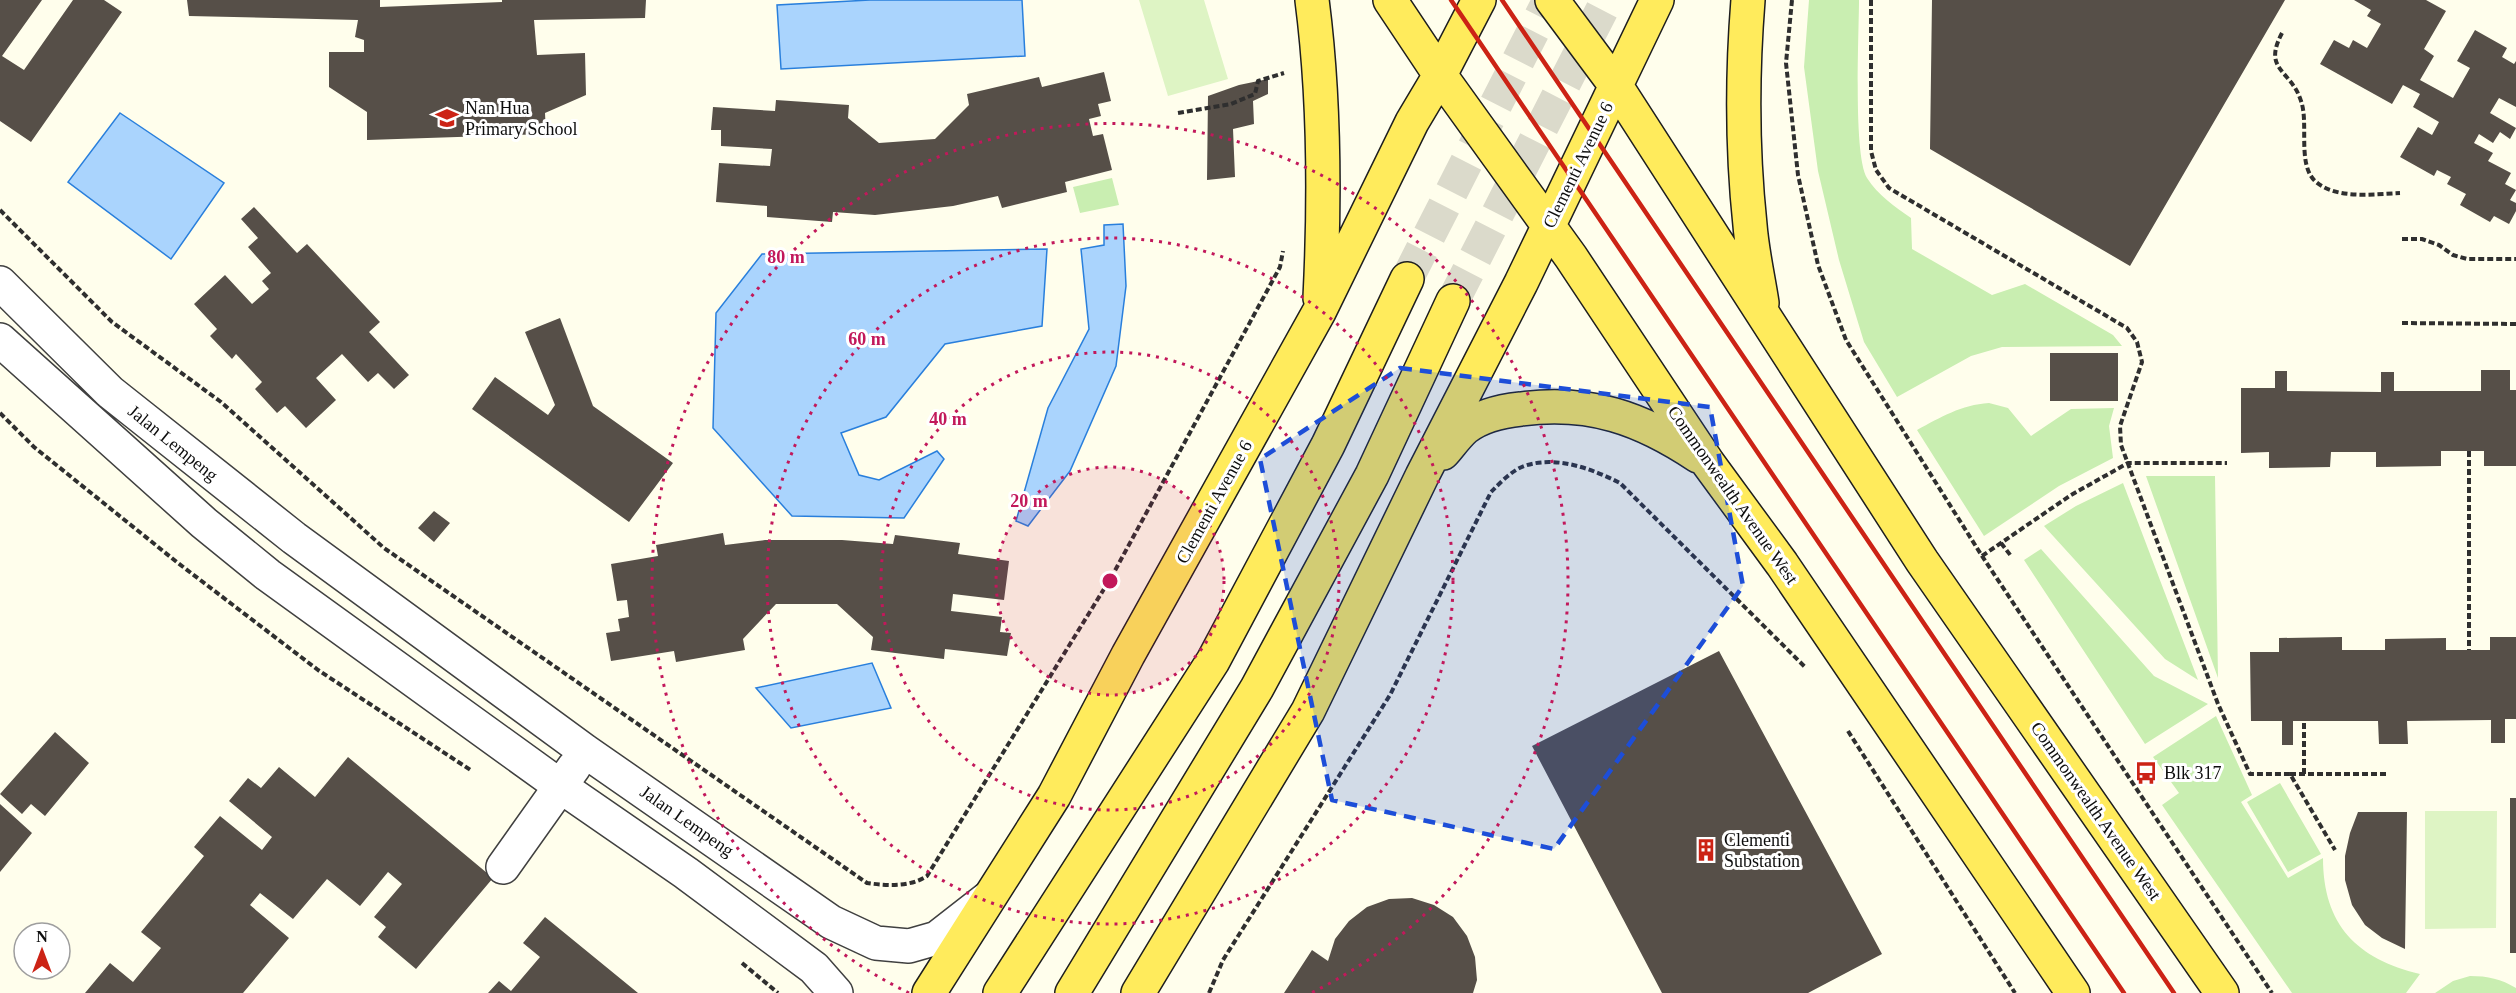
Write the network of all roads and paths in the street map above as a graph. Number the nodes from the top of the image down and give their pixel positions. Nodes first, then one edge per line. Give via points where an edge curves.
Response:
1 (1312, 0) edge
2 (1390, 0) edge
3 (1479, 0) edge
4 (1552, 0) edge
5 (1657, 0) edge
6 (1748, 0) edge
7 (1792, 0) edge
8 (1871, 0) edge
9 (2282, 33) dead end
10 (1293, 72) dead end
11 (1440, 75) junction
12 (1616, 86) junction
13 (1178, 113) dead end
14 (2400, 193) dead end
15 (0, 210) edge
16 (1549, 225) junction
17 (2402, 239) dead end
18 (1284, 245) dead end
19 (2516, 259) edge
20 (1407, 279) tunnel mouth
21 (0, 283) edge
22 (1453, 301) tunnel mouth
23 (1319, 312) junction
24 (1764, 315) junction
25 (2402, 323) dead end
26 (2516, 324) edge
27 (0, 340) edge
28 (0, 413) edge
29 (2469, 451) dead end
30 (1708, 463) junction
31 (2128, 463) junction
32 (2227, 463) dead end
33 (1422, 477) junction
34 (2001, 543) junction
35 (1982, 556) junction
36 (2011, 556) dead end
37 (361, 586) junction
38 (400, 616) junction
39 (338, 624) junction
40 (2469, 650) dead end
41 (380, 656) junction
42 (1808, 670) dead end
43 (2304, 721) dead end
44 (1847, 730) dead end
45 (585, 751) junction
46 (2290, 774) junction
47 (2304, 774) junction
48 (2387, 774) dead end
49 (482, 777) dead end
50 (560, 786) junction
51 (2336, 850) dead end
52 (503, 867) dead end
53 (988, 898) junction
54 (836, 993) edge
55 (929, 993) edge
56 (1000, 993) edge
57 (1072, 993) edge
58 (1138, 993) edge
59 (1209, 993) edge
60 (2015, 993) edge
61 (2073, 993) edge
62 (2222, 993) edge
63 (2272, 993) edge

1 - 23 main road via 1321,67 1324,166
2 - 11 main road, Commonwealth Avenue West
3 - 11 main road, Clementi Avenue 6
4 - 12 main road, Commonwealth Avenue West
5 - 12 main road, Clementi Avenue 6
6 - 24 main road via 1743,61 1745,160 1750,227
7 - 35 path via 1786,63 1798,175 1818,265 1846,340
8 - 31 path via 1871,151 1876,170 1889,188 2127,328 2138,342 2142,362 2120,426 2121,446
9 - 14 path via 2274,48 2274,62 2301,101 2307,168 2315,181 2332,190 2355,194
10 - 13 path via 1258,81 1255,94 1232,104
11 - 16 main road, Commonwealth Avenue West
11 - 23 main road, Clementi Avenue 6 via 1412,122
12 - 16 main road, Clementi Avenue 6
12 - 24 main road, Commonwealth Avenue West
15 - 18 path via 112,322 221,402 384,548 867,883 882,885 916,883 927,876 1112,576 1281,267
16 - 30 main road, Commonwealth Avenue West
16 - 33 main road, Clementi Avenue 6
17 - 19 path via 2422,239 2467,259
20 - 56 main road via 1328,445 1213,661
21 - 37 street, Jalan Lempeng via 110,392
22 - 57 main road via 1372,475 1257,688
23 - 53 main road, Clementi Avenue 6 via 1054,796
24 - 62 main road, Commonwealth Avenue West via 1922,561
25 - 26 path
27 - 39 street, Jalan Lempeng via 204,523
28 - 49 path via 52,461 318,670
29 - 40 path
30 - 33 main road via 1668,436 1627,418 1589,408 1546,406 1499,412 1465,428
30 - 61 main road, Commonwealth Avenue West via 1782,564
31 - 32 path
31 - 34 path via 2071,495
31 - 46 path via 2218,704 2250,774
33 - 58 main road, Clementi Avenue 6 via 1308,711
34 - 35 path
34 - 36 path
35 - 63 path
37 - 38 street, Jalan Lempeng
37 - 39 street
38 - 41 street
38 - 45 street, Jalan Lempeng
39 - 41 street, Jalan Lempeng
41 - 50 street, Jalan Lempeng
42 - 59 path via 1620,483 1598,471 1570,464 1524,466 1491,492 1390,695 1222,960
43 - 47 path
44 - 60 path
45 - 50 street
45 - 53 street, Jalan Lempeng via 831,922 876,943 909,946 937,938
46 - 47 path
46 - 51 path
47 - 48 path
50 - 52 street
50 - 54 street, Jalan Lempeng via 814,968
53 - 55 main road, Clementi Avenue 6

